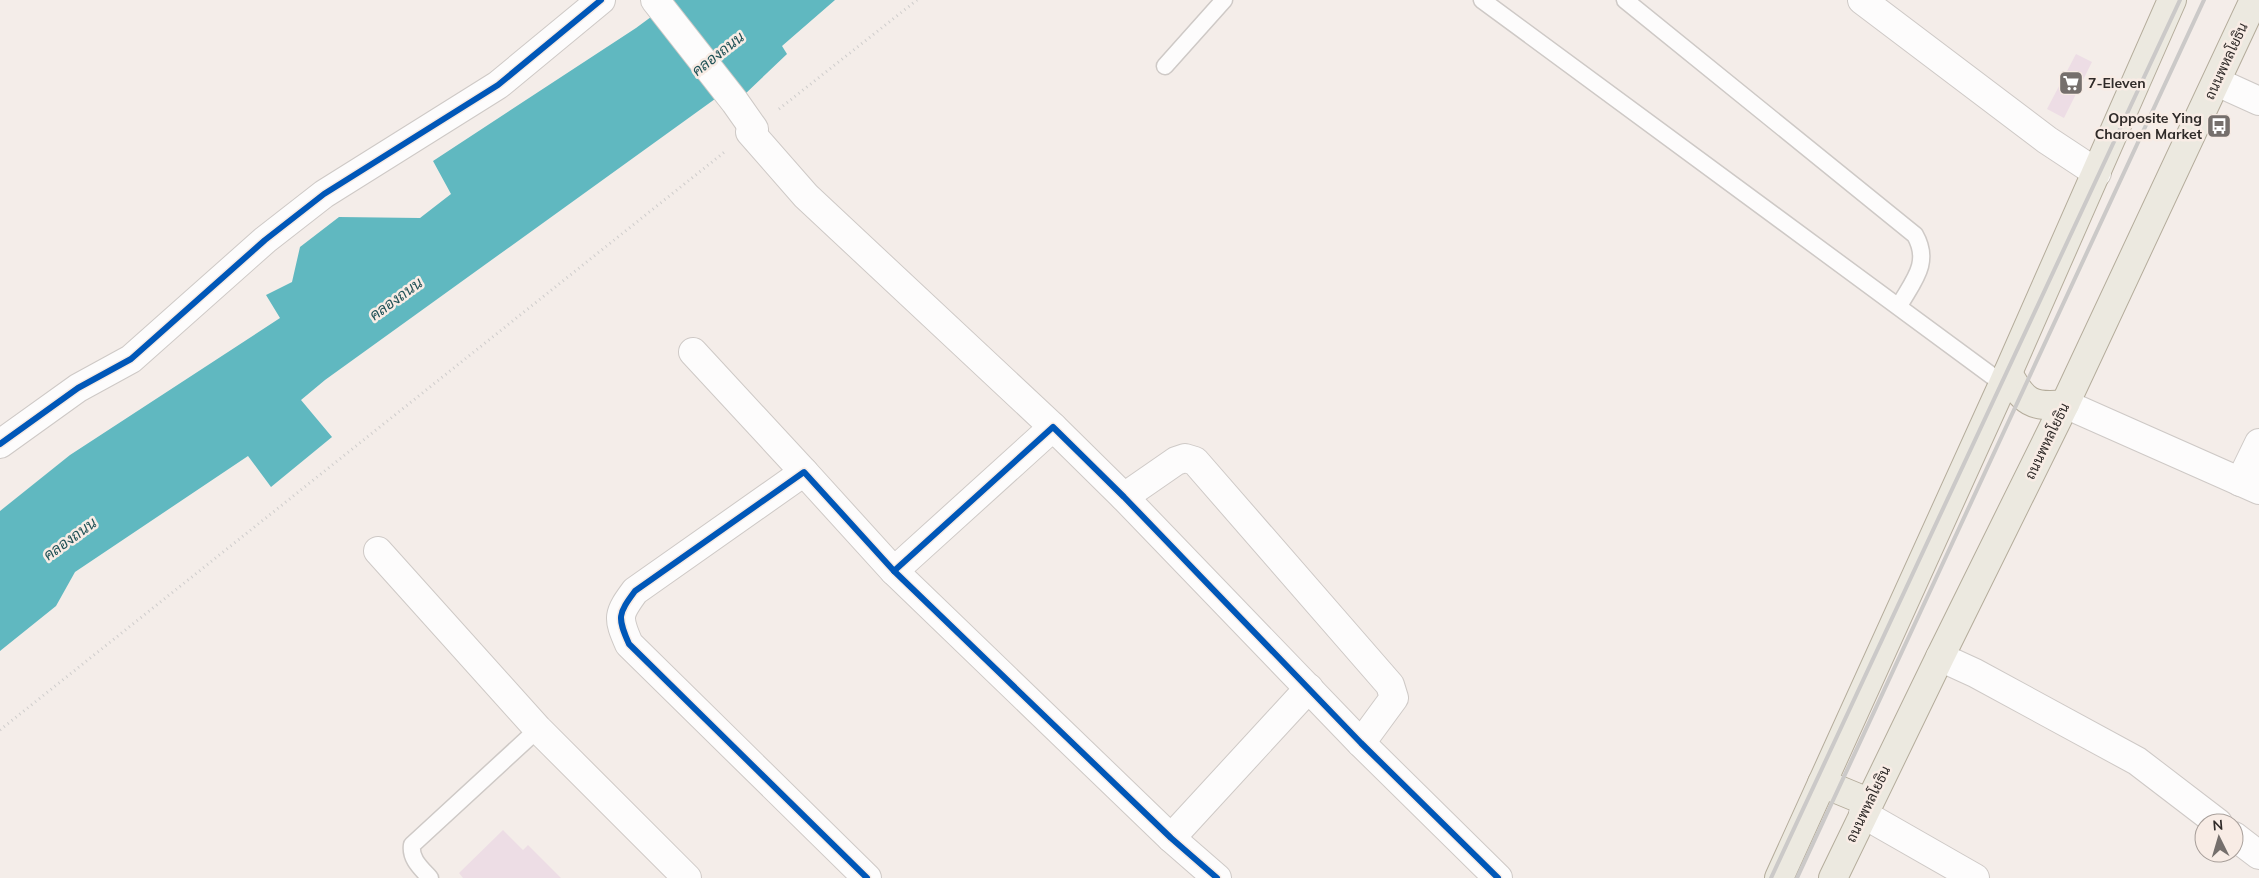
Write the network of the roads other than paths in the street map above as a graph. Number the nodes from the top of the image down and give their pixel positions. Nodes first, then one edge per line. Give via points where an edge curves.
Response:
1 (601, 0) edge
2 (655, 0) edge
3 (1224, 0) edge
4 (1482, 0) edge
5 (1625, 0) edge
6 (1862, 0) edge
7 (2172, 0) edge
8 (2254, 0) edge
9 (1166, 66) dead end
10 (2217, 82) junction
11 (2259, 101) edge
12 (2097, 173) junction
13 (1899, 306) junction
14 (692, 352) dead end
15 (2005, 378) junction
16 (2065, 404) junction
17 (1053, 427) junction
18 (2259, 443) edge
19 (0, 444) edge
20 (804, 472) junction
21 (2249, 486) edge
22 (1124, 497) junction
23 (378, 551) dead end
24 (894, 571) junction
25 (1940, 657) junction
26 (1309, 688) junction
27 (538, 729) junction
28 (1361, 743) junction
29 (1820, 789) junction
30 (1866, 808) junction
31 (2205, 813) edge
32 (1171, 838) junction
33 (2244, 844) edge
34 (2259, 855) edge
35 (430, 878) edge
36 (687, 878) edge
37 (868, 878) edge
38 (1217, 878) edge
39 (1498, 878) edge
40 (1780, 878) edge
41 (1833, 878) edge
42 (1975, 878) edge

1 - 19 street via 498,84 324,194 265,240 131,359 78,388
2 - 17 street via 735,102 752,131 806,196
3 - 9 lane
4 - 13 lane
5 - 13 lane via 1916,235 1923,263
6 - 12 street via 2047,140
7 - 12 main road
8 - 10 main road, ถนนพหลโยธิน
10 - 11 street
10 - 16 main road, ถนนพหลโยธิน
12 - 15 main road
13 - 15 lane
14 - 20 street
15 - 16 main road via 2030,403 2045,406
15 - 29 main road
16 - 21 street
16 - 25 main road, ถนนพหลโยธิน
17 - 22 street
17 - 24 street
18 - 21 street
20 - 24 street
20 - 37 street via 635,591 619,618 629,644
22 - 26 street
22 - 28 street via 1176,461 1185,458 1195,461 1390,685 1394,698
23 - 27 street
24 - 32 street
25 - 30 main road, ถนนพหลโยธิน
25 - 31 street via 2137,761
26 - 28 street
26 - 32 street
27 - 35 lane via 412,845 410,852 414,861
27 - 36 street
28 - 39 street
29 - 30 main road
29 - 40 main road
30 - 41 main road, ถนนพหลโยธิน
30 - 42 street
32 - 38 street
33 - 34 street

